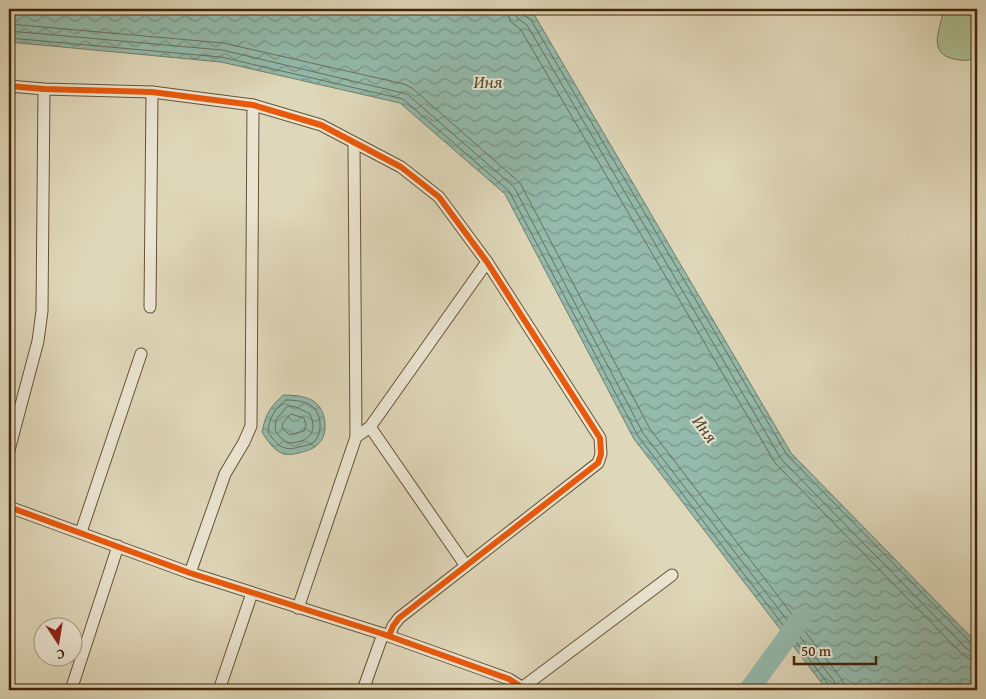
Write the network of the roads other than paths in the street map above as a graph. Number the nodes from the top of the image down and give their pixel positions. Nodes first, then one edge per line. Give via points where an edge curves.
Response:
1 (9, 86) edge
2 (44, 89) junction
3 (152, 92) junction
4 (253, 105) junction
5 (354, 143) junction
6 (487, 262) junction
7 (150, 308) dead end
8 (141, 354) dead end
9 (370, 427) junction
10 (356, 438) junction
11 (9, 450) edge
12 (9, 507) edge
13 (81, 532) junction
14 (118, 546) junction
15 (466, 566) junction
16 (190, 573) junction
17 (672, 574) dead end
18 (252, 593) junction
19 (298, 608) junction
20 (386, 635) junction
21 (525, 689) edge
22 (71, 690) edge
23 (219, 690) edge
24 (363, 690) edge

1 - 2 street
2 - 3 street
2 - 11 street via 41,318 38,341
3 - 4 street
3 - 7 street
4 - 5 street via 321,125
4 - 16 street via 251,426 226,474
5 - 6 street via 401,167 439,197
5 - 10 street
6 - 9 street
6 - 15 street via 600,438 601,454 598,463
8 - 13 street
9 - 10 street
9 - 15 street
10 - 19 street
12 - 13 street
13 - 14 street
14 - 16 street
14 - 22 street
15 - 20 street via 399,618
16 - 18 street
17 - 21 street
18 - 19 street
18 - 23 street
19 - 20 street
20 - 21 street via 509,679
20 - 24 street

